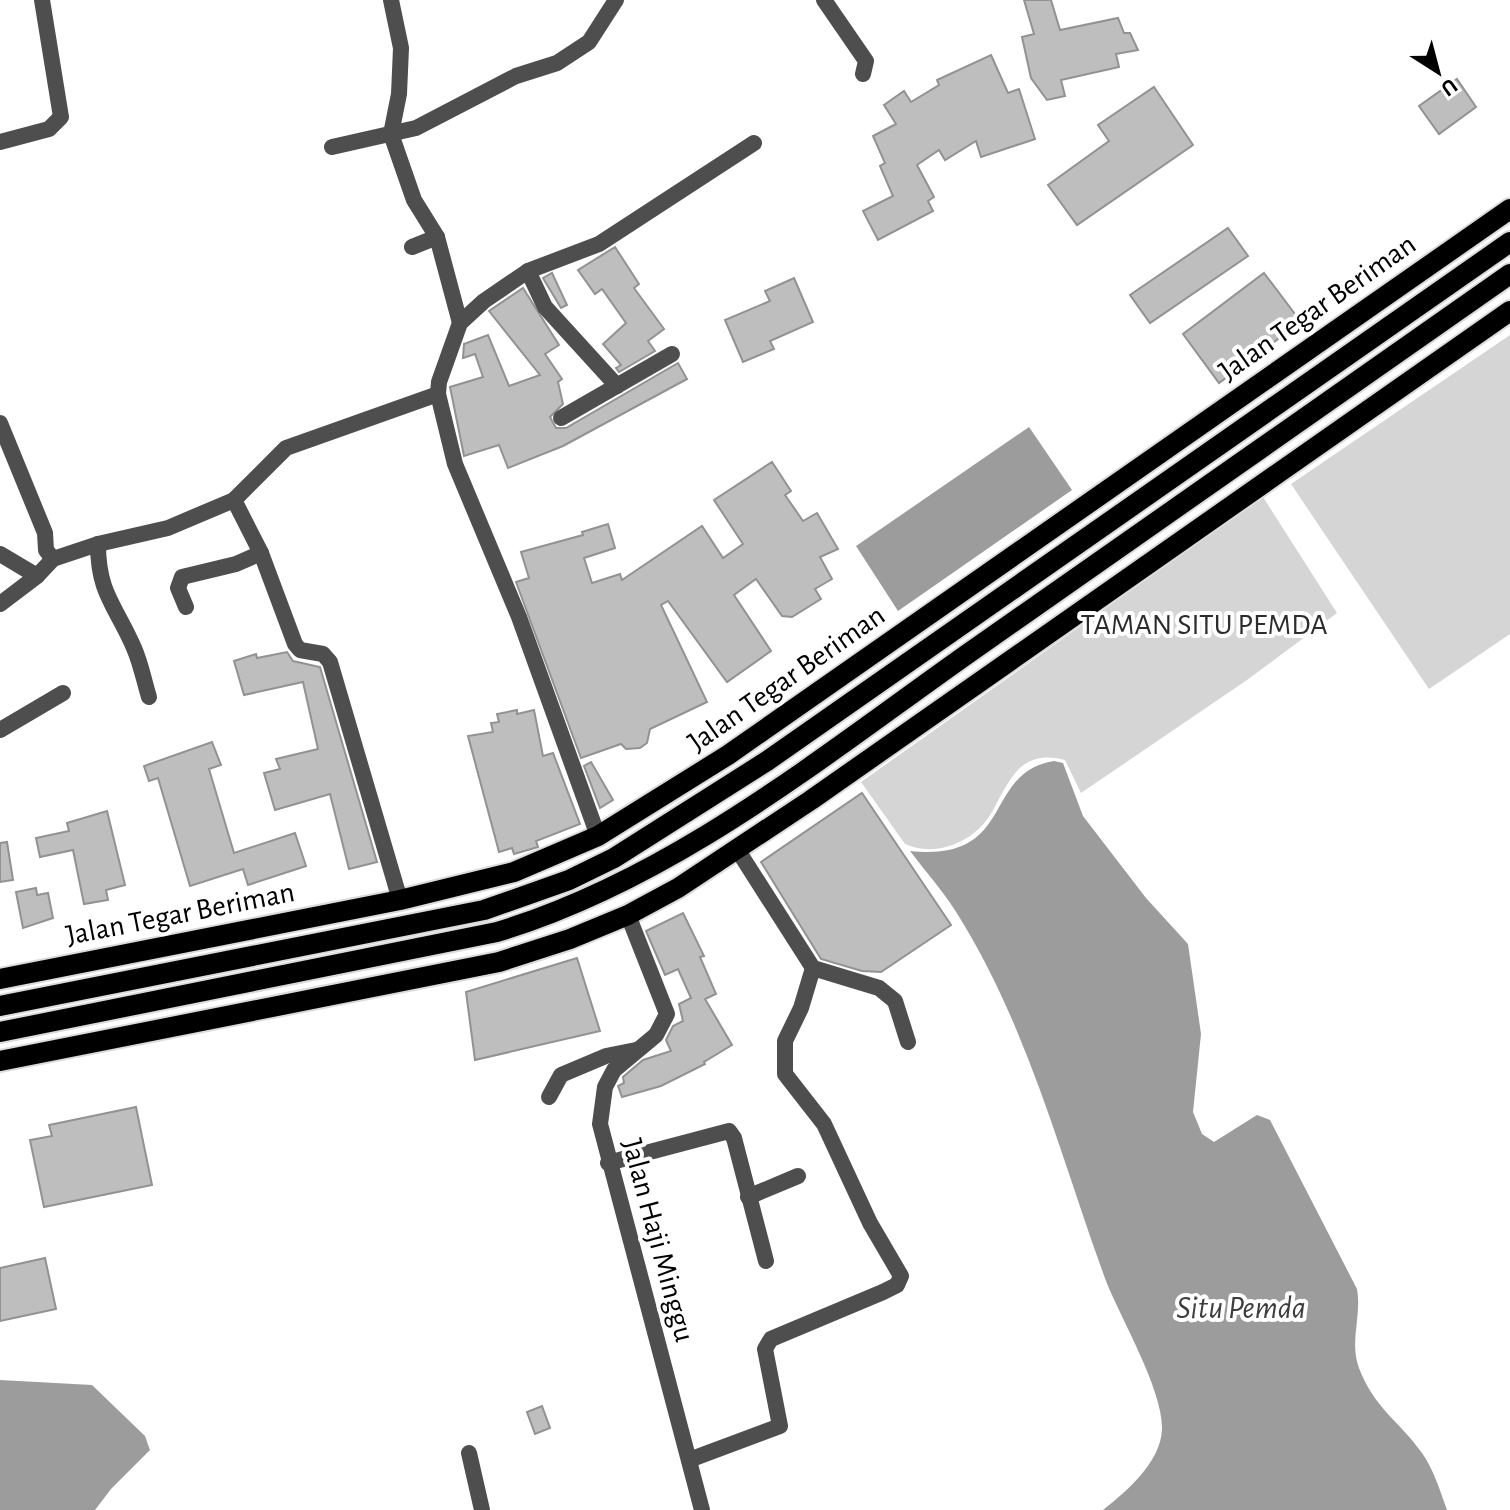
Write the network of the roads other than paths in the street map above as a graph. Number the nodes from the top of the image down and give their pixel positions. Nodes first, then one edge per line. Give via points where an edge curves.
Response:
1 (42, 0) edge
2 (391, 0) edge
3 (616, 0) edge
4 (824, 0) edge
5 (863, 74) dead end
6 (391, 134) junction
7 (0, 142) edge
8 (754, 143) dead end
9 (332, 147) dead end
10 (1510, 209) edge
11 (437, 237) junction
12 (1510, 242) edge
13 (412, 247) dead end
14 (528, 271) junction
15 (1510, 274) edge
16 (1510, 311) edge
17 (460, 323) junction
18 (672, 354) dead end
19 (617, 386) junction
20 (438, 394) junction
21 (561, 418) dead end
22 (0, 423) edge
23 (1101, 495) junction
24 (234, 500) junction
25 (1117, 517) junction
26 (98, 544) junction
27 (261, 553) junction
28 (0, 554) edge
29 (53, 559) junction
30 (37, 576) junction
31 (0, 604) edge
32 (991, 605) junction
33 (186, 607) dead end
34 (1007, 626) junction
35 (63, 693) dead end
36 (149, 697) dead end
37 (0, 730) edge
38 (795, 775) junction
39 (811, 800) junction
40 (598, 836) junction
41 (737, 849) junction
42 (400, 900) junction
43 (628, 915) junction
44 (813, 968) junction
45 (0, 979) edge
46 (0, 1006) edge
47 (0, 1032) edge
48 (908, 1042) dead end
49 (638, 1049) junction
50 (0, 1061) edge
51 (549, 1097) dead end
52 (608, 1163) junction
53 (798, 1176) dead end
54 (748, 1197) junction
55 (766, 1261) dead end
56 (469, 1453) dead end
57 (689, 1460) junction
58 (482, 1510) edge
59 (702, 1510) edge

1 - 7 street via 61,117 49,129
2 - 6 street via 401,48
3 - 6 street via 589,42 557,63 516,76 416,128
4 - 5 street via 866,61
6 - 9 street
6 - 11 street via 414,200
8 - 14 street via 599,244
10 - 23 main road, Jalan Tegar Beriman
11 - 13 street
11 - 17 street
12 - 25 main road, Jalan Tegar Beriman
14 - 17 street
14 - 19 street via 545,307
15 - 34 main road
16 - 39 main road
17 - 20 street
18 - 19 street
19 - 21 street
20 - 24 street via 286,448
20 - 40 street via 455,464 519,617
22 - 29 street
23 - 25 main road
23 - 40 main road, Jalan Tegar Beriman via 728,755
24 - 26 street via 168,528
24 - 27 street
25 - 32 main road, Jalan Tegar Beriman
26 - 29 street
26 - 36 street via 107,601 134,648
27 - 33 street via 182,577 178,588
27 - 42 street via 295,644 330,662
28 - 30 street
29 - 30 street
30 - 31 street
32 - 34 main road
32 - 46 main road, Jalan Tegar Beriman via 767,761 614,858 569,880 484,910
34 - 38 main road
35 - 37 street
38 - 39 main road
38 - 47 main road via 650,869 548,916 454,942
39 - 41 main road
40 - 42 main road, Jalan Tegar Beriman via 514,872
41 - 43 main road
41 - 44 street
42 - 45 main road, Jalan Tegar Beriman
43 - 49 street, Jalan Haji Minggu via 667,1014 656,1035
43 - 50 main road via 499,962
44 - 48 street via 879,988 895,1001
44 - 57 street via 785,1041 785,1074 824,1124 901,1276 897,1285 883,1292 771,1339 765,1349 780,1426
49 - 51 street via 561,1075
49 - 52 street, Jalan Haji Minggu via 614,1070 605,1087 600,1124
52 - 54 street via 729,1131
52 - 57 street, Jalan Haji Minggu
53 - 54 street
54 - 55 street
56 - 58 street
57 - 59 street, Jalan Haji Minggu

